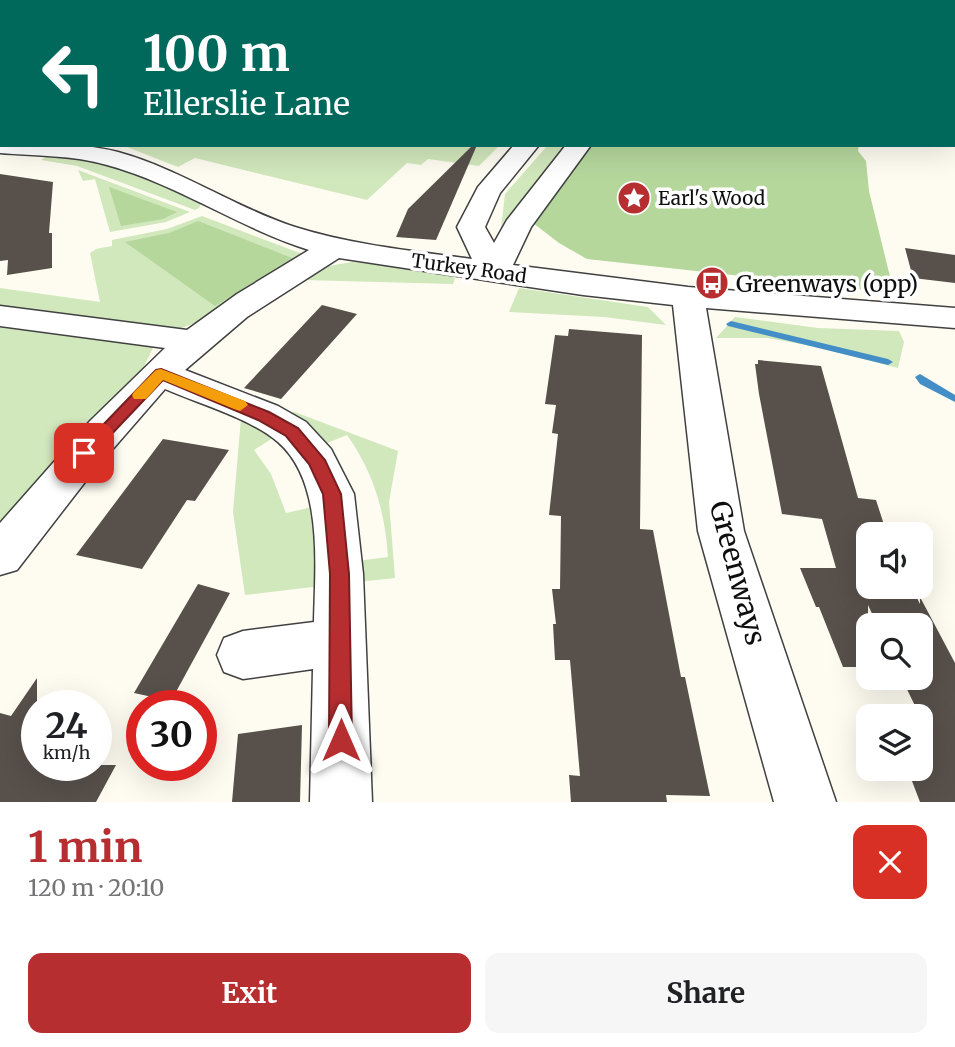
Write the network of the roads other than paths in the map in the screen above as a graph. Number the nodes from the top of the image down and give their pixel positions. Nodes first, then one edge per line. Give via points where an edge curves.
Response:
1 (42, 147) edge
2 (525, 147) edge
3 (577, 147) edge
4 (85, 148) edge
5 (334, 248) junction
6 (494, 272) junction
7 (688, 297) junction
8 (0, 316) edge
9 (955, 318) edge
10 (194, 342) junction
11 (161, 374) junction
12 (0, 556) edge
13 (340, 642) junction
14 (243, 655) dead end
15 (341, 802) edge
16 (805, 802) edge

1 - 4 street, Turkey Road
2 - 6 street via 487,190 471,227
3 - 6 street via 517,226
4 - 5 street, Turkey Road via 150,171 281,232
5 - 6 street, Turkey Road
5 - 10 street
6 - 7 street, Turkey Road
7 - 9 street, Turkey Road
7 - 16 street, Greenways via 722,531
8 - 10 street
10 - 11 street
11 - 12 street via 84,453
11 - 13 street via 264,416 292,432 316,460 332,494 340,574
13 - 14 street
13 - 15 street

